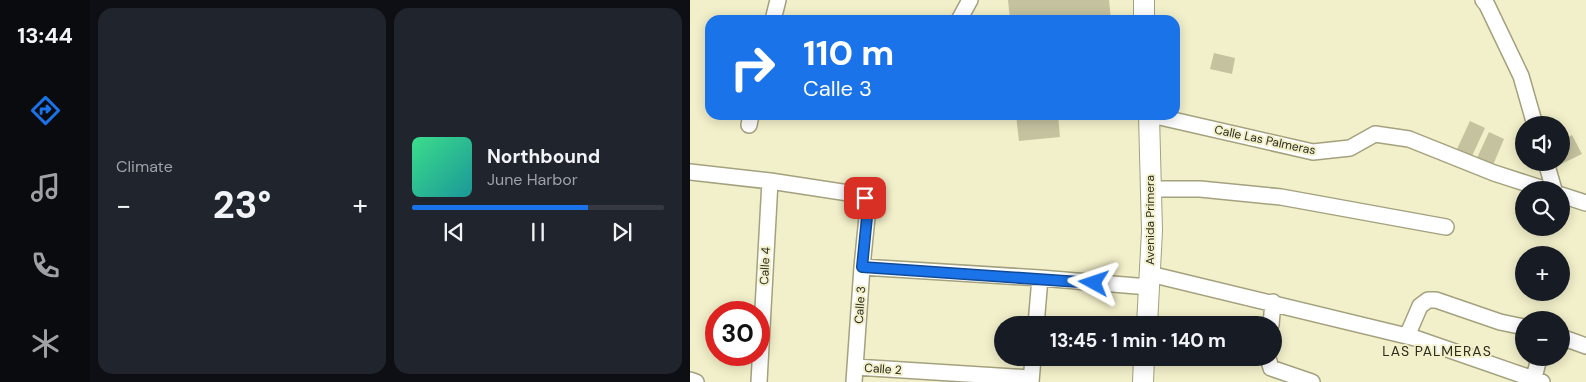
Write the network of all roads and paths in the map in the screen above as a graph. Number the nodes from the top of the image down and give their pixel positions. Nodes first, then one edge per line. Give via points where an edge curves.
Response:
1 (778, 0) edge
2 (970, 0) edge
3 (1144, 0) edge
4 (1483, 0) edge
5 (774, 15) edge
6 (962, 15) edge
7 (1144, 15) edge
8 (1532, 116) edge
9 (1150, 120) edge
10 (1172, 120) edge
11 (690, 172) edge
12 (770, 181) junction
13 (1519, 181) edge
14 (1151, 189) junction
15 (1570, 198) edge
16 (1586, 203) edge
17 (1446, 227) dead end
18 (862, 267) junction
19 (1040, 278) junction
20 (1150, 280) junction
21 (1274, 302) junction
22 (1037, 316) edge
23 (1148, 316) edge
24 (1272, 316) edge
25 (1515, 325) edge
26 (1407, 336) junction
27 (1570, 340) edge
28 (1586, 346) edge
29 (1032, 366) edge
30 (1144, 366) edge
31 (1270, 366) edge
32 (1538, 366) edge
33 (854, 375) edge
34 (690, 380) edge
35 (1031, 380) edge
36 (1537, 381) edge
37 (696, 382) edge
38 (758, 382) edge
39 (1143, 382) edge
40 (1312, 382) edge

1 - 5 street
2 - 6 street
3 - 7 main road
4 - 8 street via 1521,76
9 - 14 main road, Avenida Primera
10 - 13 street, Calle Las Palmeras via 1313,152 1350,148 1375,134 1409,138
11 - 12 street
12 - 18 street, Calle 3 via 865,198 868,207
12 - 38 street, Calle 4
14 - 17 street via 1200,189 1281,197
14 - 20 main road, Avenida Primera
15 - 16 street
18 - 19 street
18 - 33 street, Calle 3
19 - 20 street
19 - 22 street
20 - 21 street
20 - 23 main road, Avenida Primera
21 - 24 street
21 - 26 street
25 - 26 street via 1428,300 1420,306
26 - 36 street
27 - 28 street
29 - 35 street
30 - 39 main road
31 - 40 street
32 - 36 street
33 - 35 street, Calle 2
34 - 37 street

